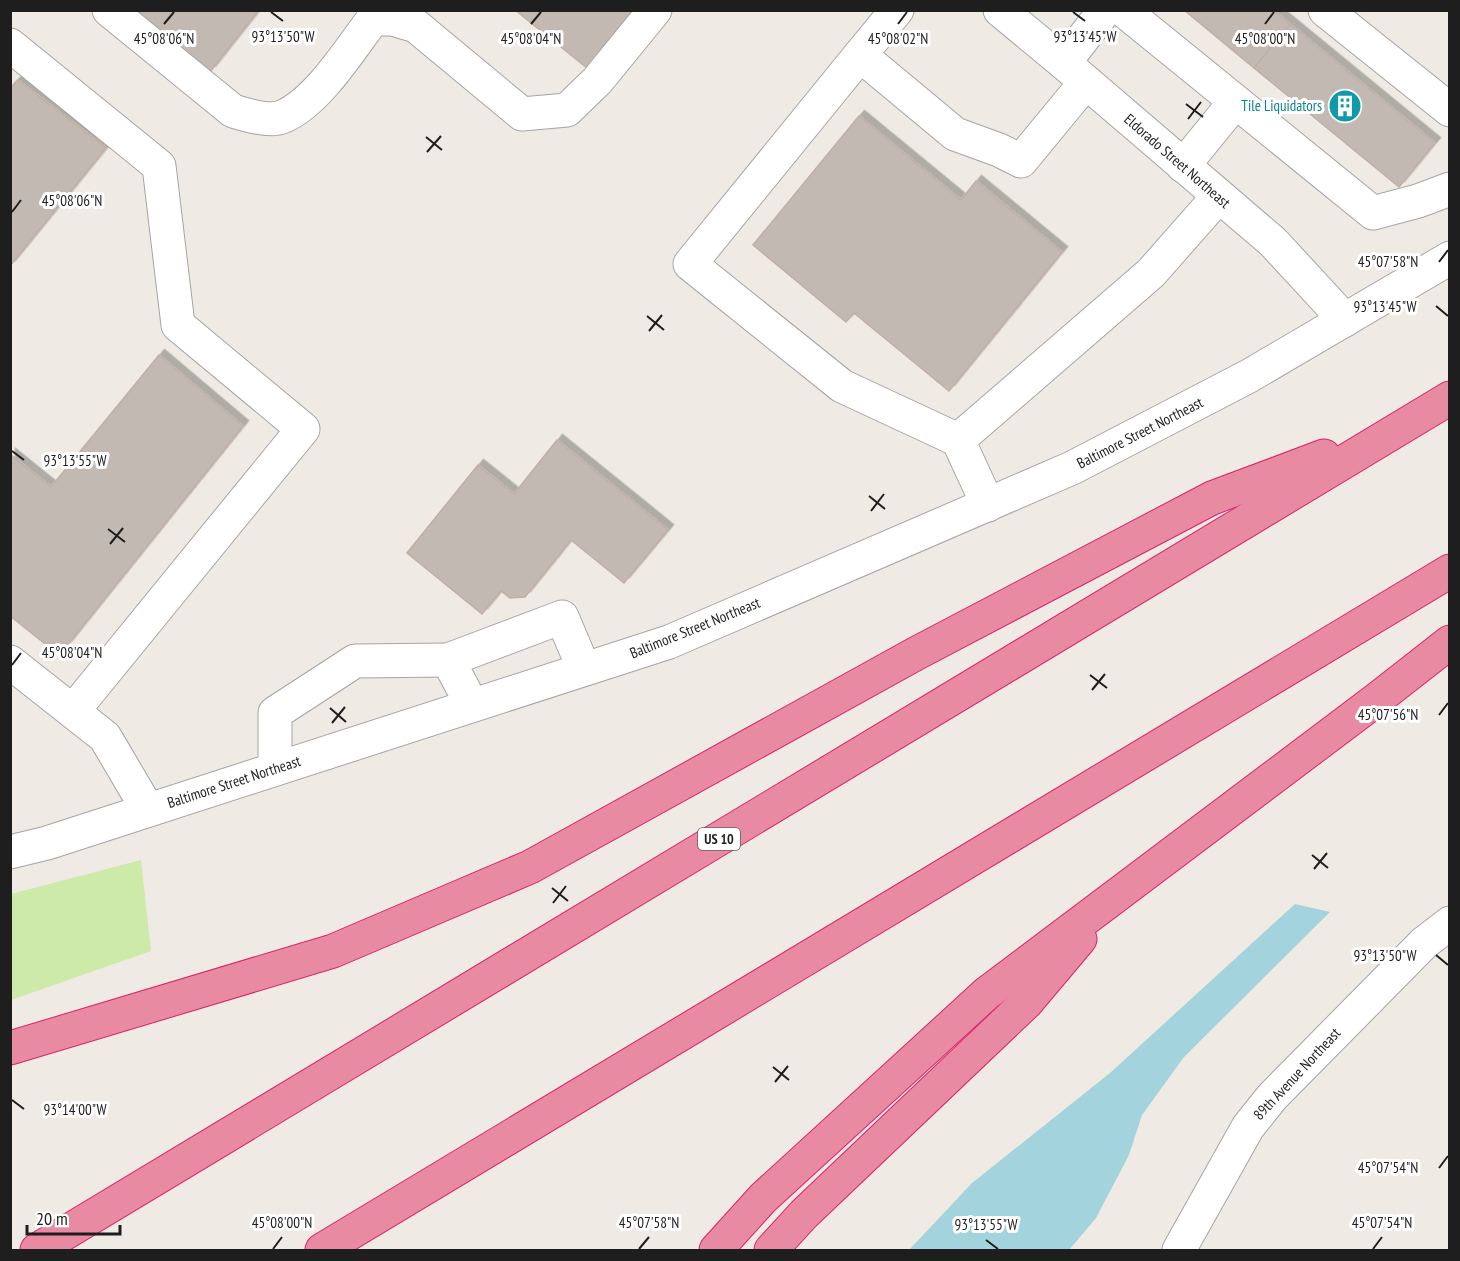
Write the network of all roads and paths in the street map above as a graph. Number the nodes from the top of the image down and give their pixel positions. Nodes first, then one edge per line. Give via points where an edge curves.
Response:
1 (109, 10) edge
2 (655, 10) edge
3 (897, 10) edge
4 (1000, 10) edge
5 (1106, 10) edge
6 (1123, 10) edge
7 (1325, 10) edge
8 (10, 45) edge
9 (860, 55) junction
10 (1075, 72) junction
11 (1235, 102) junction
12 (1449, 110) edge
13 (1183, 166) junction
14 (1449, 189) edge
15 (1218, 196) junction
16 (1449, 258) edge
17 (1346, 320) junction
18 (1449, 399) edge
19 (1401, 427) junction
20 (958, 440) junction
21 (988, 504) junction
22 (1449, 571) edge
23 (1449, 642) edge
24 (448, 660) junction
25 (10, 663) edge
26 (584, 669) junction
27 (472, 705) junction
28 (73, 711) junction
29 (275, 769) junction
30 (148, 810) junction
31 (10, 852) edge
32 (1120, 892) junction
33 (1449, 924) edge
34 (10, 1048) edge
35 (37, 1251) edge
36 (322, 1251) edge
37 (716, 1251) edge
38 (771, 1251) edge
39 (1179, 1251) edge

1 - 2 street via 233,111 255,117 281,117 312,98 373,19 392,19 416,26 522,114 567,110 597,81
3 - 9 street
4 - 10 street, Eldorado Street Northeast
5 - 10 street
6 - 11 street
7 - 12 street
8 - 28 street via 159,166 178,325 303,429
9 - 10 street via 955,134 1021,162
9 - 20 street via 690,264 842,386
10 - 13 street, Eldorado Street Northeast
11 - 13 street
11 - 14 street via 1373,213
13 - 15 street, Eldorado Street Northeast
15 - 17 street, Eldorado Street Northeast via 1273,242
15 - 20 street via 1151,273
16 - 17 street, Baltimore Street Northeast
17 - 21 street, Baltimore Street Northeast via 1249,376 1083,462
18 - 19 highway, US 10
19 - 34 highway via 1212,498 917,653 530,867 333,951
19 - 35 highway, US 10
20 - 21 street
21 - 26 street, Baltimore Street Northeast via 669,642
22 - 36 highway
23 - 32 highway
24 - 26 street via 562,616
24 - 27 street
24 - 29 street via 355,661 275,714
25 - 28 street
26 - 27 street, Baltimore Street Northeast
27 - 29 street, Baltimore Street Northeast
28 - 30 street via 105,737
29 - 30 street, Baltimore Street Northeast
30 - 31 street, Baltimore Street Northeast
32 - 37 highway via 987,993 763,1198
32 - 38 highway via 1027,1002 804,1214
33 - 39 street, 89th Avenue Northeast via 1424,943 1272,1097 1248,1127

